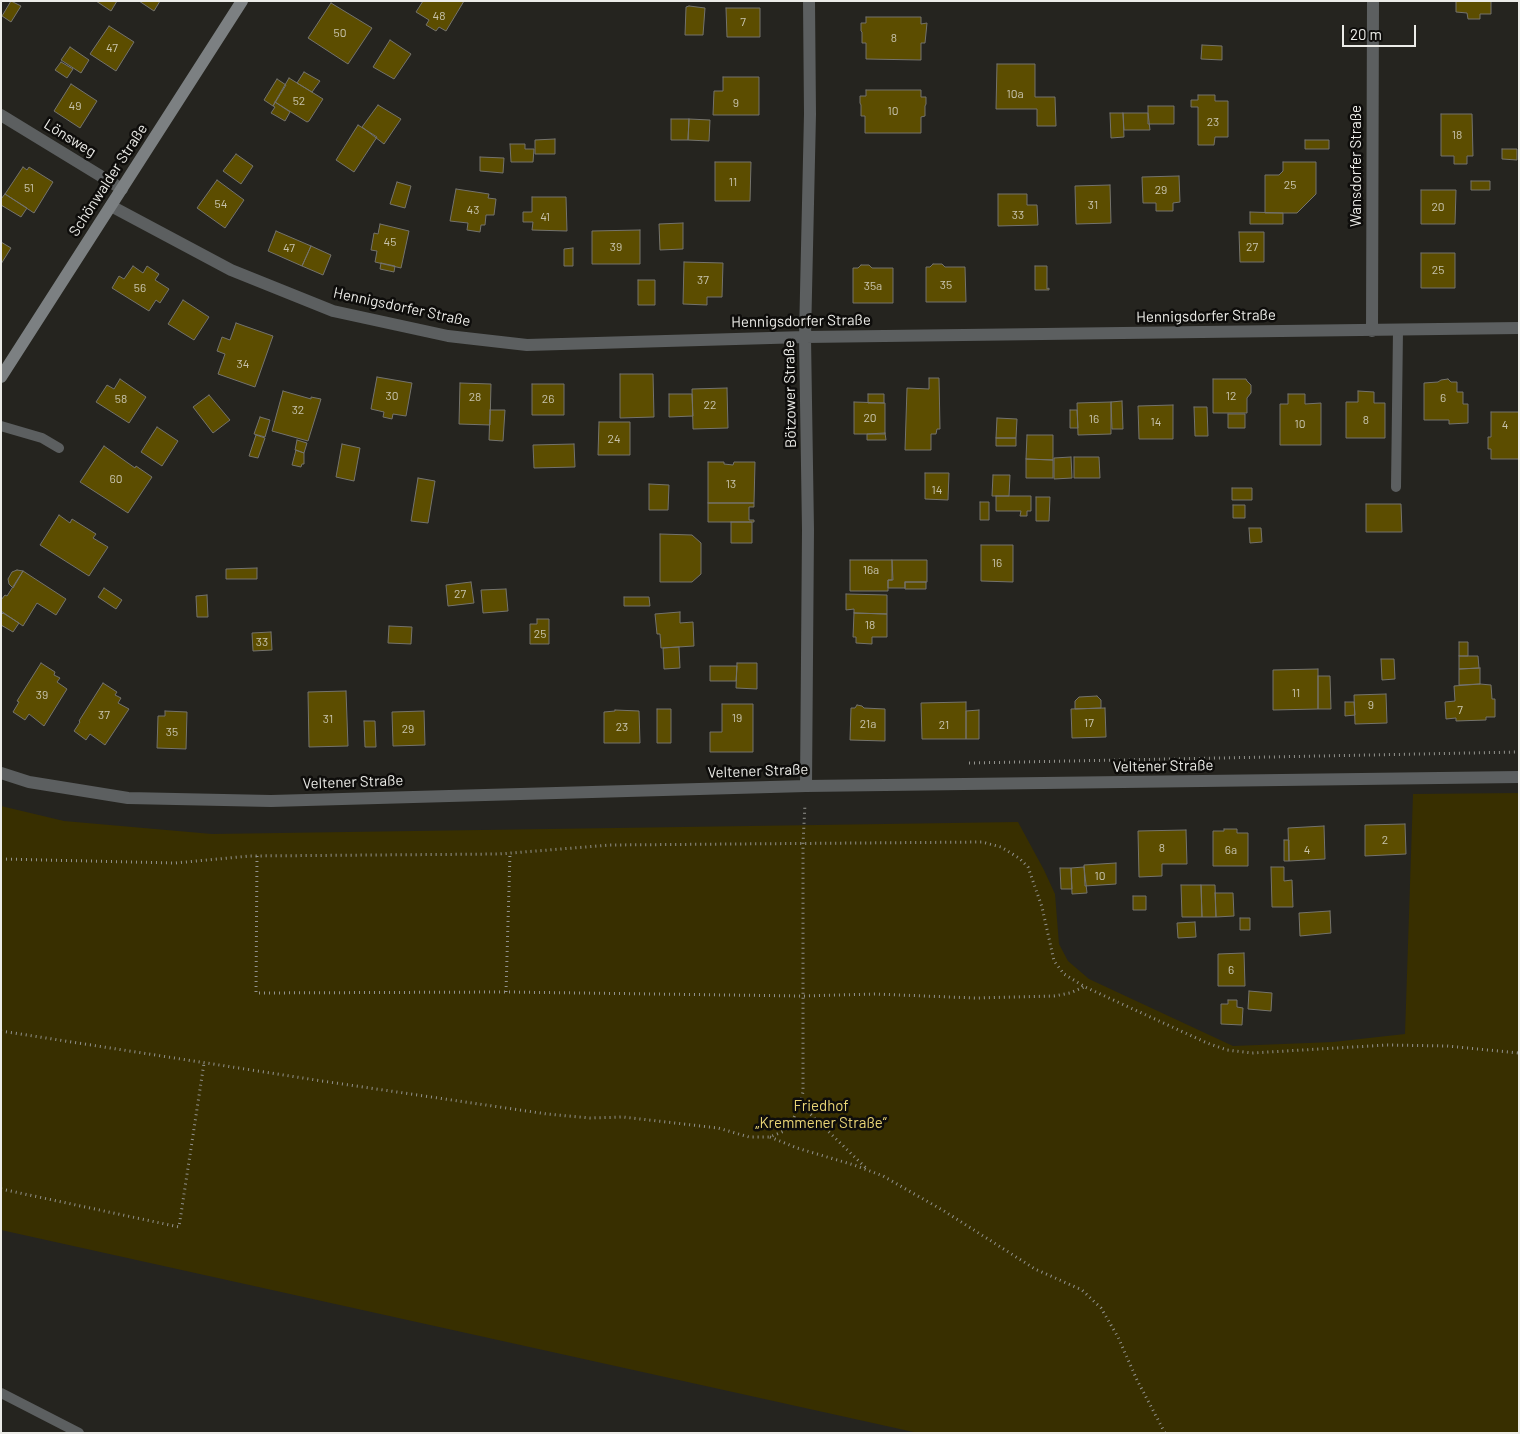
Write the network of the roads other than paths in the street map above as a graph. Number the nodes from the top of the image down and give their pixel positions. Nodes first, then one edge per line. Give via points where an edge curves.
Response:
1 (242, 1) edge
2 (810, 1) edge
3 (1373, 1) edge
4 (1, 115) edge
5 (122, 189) junction
6 (111, 206) junction
7 (1519, 328) edge
8 (1398, 330) junction
9 (1372, 331) junction
10 (806, 337) junction
11 (1, 377) edge
12 (1, 426) edge
13 (59, 448) dead end
14 (1396, 487) dead end
15 (1, 773) edge
16 (1519, 777) edge
17 (806, 786) junction
18 (1, 1394) edge
19 (79, 1433) edge

1 - 5 main road, Schönwalder Straße
2 - 10 street, Bötzower Straße
3 - 9 street, Wansdorfer Straße
4 - 5 street, Lönsweg
5 - 6 main road, Schönwalder Straße
6 - 10 street, Hennigsdorfer Straße via 232,270 332,311 448,336 527,345
6 - 11 main road, Schönwalder Straße
7 - 8 street, Hennigsdorfer Straße
8 - 9 street, Hennigsdorfer Straße
8 - 14 lane
9 - 10 street, Hennigsdorfer Straße
10 - 17 street, Bötzower Straße
12 - 13 lane via 42,438
15 - 17 street, Veltener Straße via 29,782 128,798 261,801
16 - 17 street, Veltener Straße
18 - 19 lane

